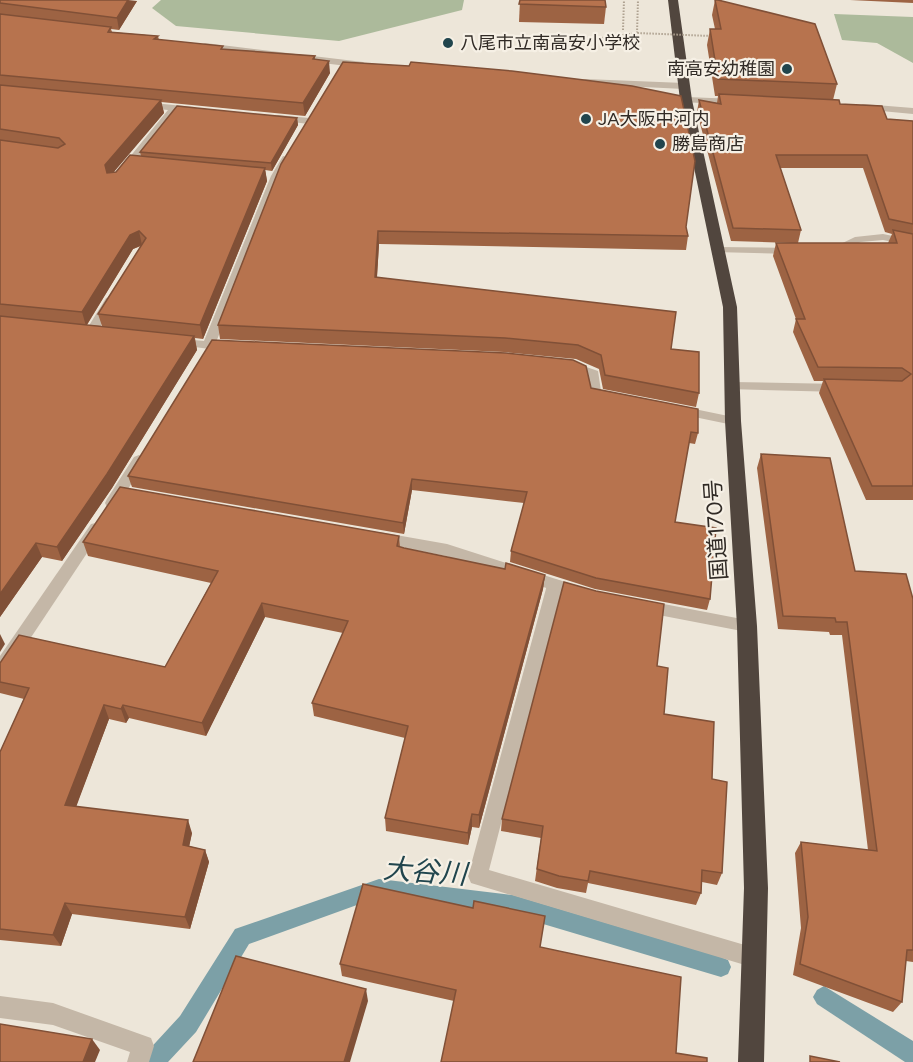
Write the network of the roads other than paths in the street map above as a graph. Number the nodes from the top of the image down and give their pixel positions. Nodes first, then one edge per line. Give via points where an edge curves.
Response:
1 (673, 0) edge
2 (193, 44) edge
3 (377, 66) edge
4 (580, 82) edge
5 (685, 93) junction
6 (745, 102) edge
7 (128, 104) edge
8 (852, 107) edge
9 (175, 108) junction
10 (208, 111) edge
11 (913, 111) edge
12 (264, 116) edge
13 (309, 120) edge
14 (293, 148) edge
15 (114, 182) edge
16 (913, 243) edge
17 (718, 249) junction
18 (119, 286) edge
19 (91, 332) edge
20 (162, 340) edge
21 (555, 363) edge
22 (732, 386) junction
23 (850, 388) edge
24 (618, 398) edge
25 (664, 407) edge
26 (733, 421) junction
27 (149, 444) edge
28 (365, 536) edge
29 (555, 585) junction
30 (594, 597) edge
31 (627, 603) edge
32 (747, 626) junction
33 (0, 670) edge
34 (755, 958) junction
35 (0, 1007) edge
36 (138, 1062) edge
37 (752, 1062) edge

1 - 5 highway, 国道170号
2 - 3 street via 340,68
4 - 5 street
5 - 6 street
5 - 17 highway, 国道170号
7 - 9 street
8 - 11 street
9 - 10 street
9 - 15 street via 136,163
12 - 13 street
14 - 20 street via 271,176 211,348
16 - 17 street via 883,237 859,239 832,251
17 - 22 highway, 国道170号 via 730,307
18 - 19 street
21 - 24 street via 576,365 593,374 595,394
22 - 23 street
22 - 26 highway, 国道170号
25 - 26 street
26 - 32 highway, 国道170号
27 - 33 street via 125,494
28 - 29 street via 447,550
29 - 30 street
29 - 34 street via 478,876
31 - 32 street
32 - 34 highway, 国道170号
34 - 37 highway, 国道170号
35 - 36 street via 53,1014 143,1046

